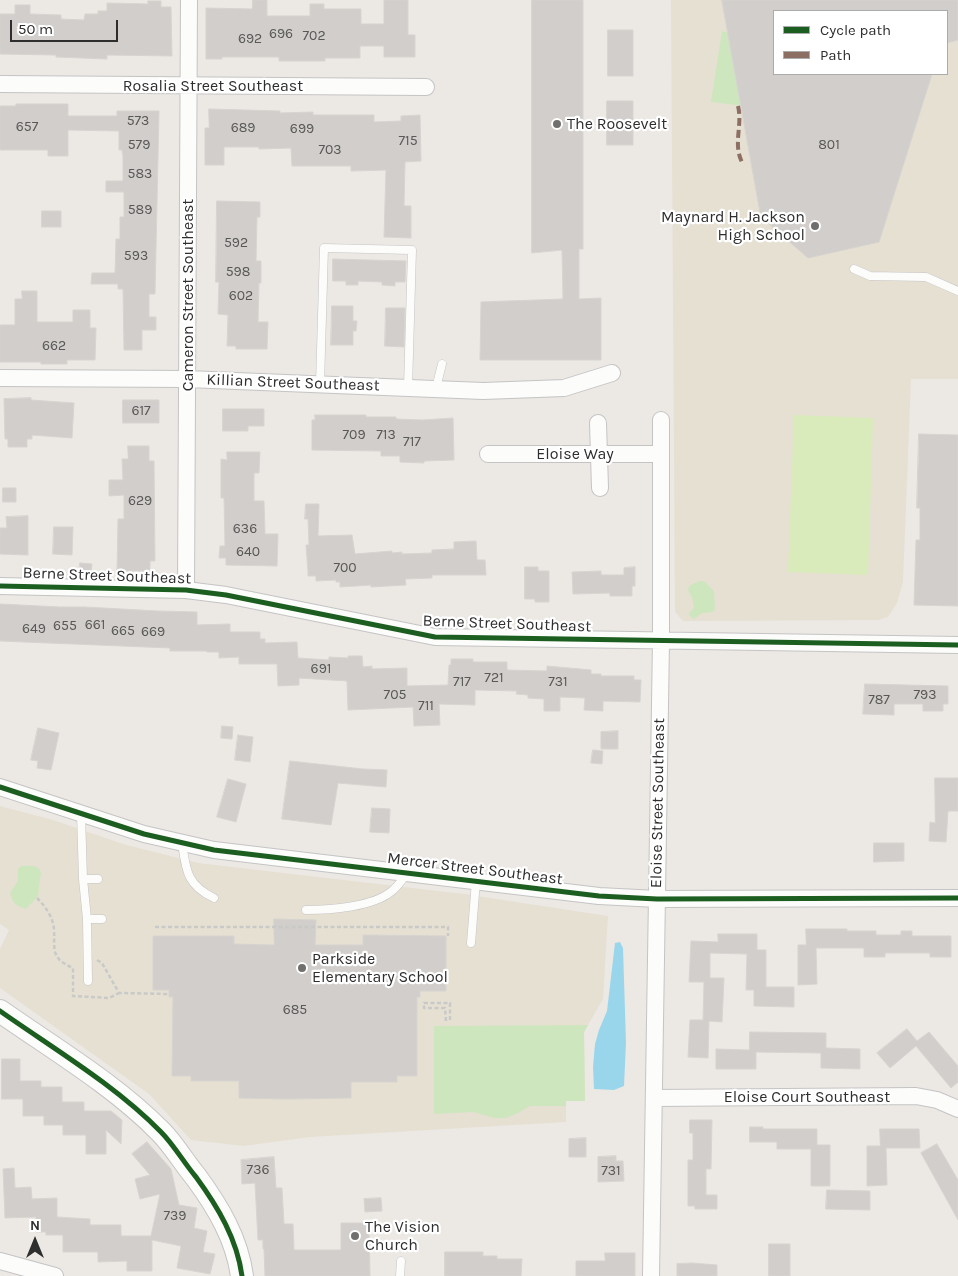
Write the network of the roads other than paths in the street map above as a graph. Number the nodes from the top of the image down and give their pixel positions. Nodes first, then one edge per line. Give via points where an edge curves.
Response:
1 (189, 0) edge
2 (0, 84) edge
3 (189, 86) junction
4 (426, 87) dead end
5 (854, 269) dead end
6 (958, 291) edge
7 (442, 364) dead end
8 (612, 373) dead end
9 (0, 378) edge
10 (187, 379) junction
11 (320, 384) junction
12 (408, 387) junction
13 (436, 388) junction
14 (661, 420) dead end
15 (598, 423) dead end
16 (488, 454) dead end
17 (599, 454) junction
18 (661, 454) junction
19 (600, 488) dead end
20 (0, 586) edge
21 (186, 590) junction
22 (661, 641) junction
23 (958, 645) edge
24 (0, 787) edge
25 (81, 814) junction
26 (182, 842) junction
27 (408, 873) junction
28 (82, 879) junction
29 (98, 879) dead end
30 (476, 881) junction
31 (214, 898) dead end
32 (958, 898) edge
33 (657, 899) junction
34 (306, 910) dead end
35 (87, 919) junction
36 (102, 919) dead end
37 (472, 944) dead end
38 (88, 981) dead end
39 (0, 1011) edge
40 (654, 1098) junction
41 (958, 1110) edge
42 (0, 1261) edge
43 (401, 1261) dead end
44 (21, 1271) edge
45 (54, 1276) edge
46 (242, 1276) edge
47 (400, 1276) edge
48 (651, 1276) edge

1 - 3 street, Cameron Street Southeast
2 - 3 street, Rosalia Street Southeast
3 - 4 street, Rosalia Street Southeast
3 - 10 street, Cameron Street Southeast
5 - 6 lane via 870,276 926,277
7 - 13 lane
8 - 13 street, Killian Street Southeast via 564,388 483,391
9 - 10 street, Killian Street Southeast
10 - 11 street, Killian Street Southeast
10 - 21 street, Cameron Street Southeast
11 - 12 street, Killian Street Southeast
11 - 12 lane via 324,248 412,250
12 - 13 street, Killian Street Southeast
14 - 18 street, Eloise Street Southeast
15 - 17 street
16 - 17 street, Eloise Way
17 - 18 street, Eloise Way
17 - 19 street
18 - 22 street, Eloise Street Southeast
20 - 21 street, Berne Street Southeast
21 - 22 street, Berne Street Southeast via 226,595 435,637
22 - 23 street, Berne Street Southeast
22 - 33 street, Eloise Street Southeast
24 - 25 street, Mercer Street Southeast
25 - 26 street, Mercer Street Southeast
25 - 28 lane
26 - 27 street, Mercer Street Southeast via 214,850
26 - 31 lane via 189,878 198,889
27 - 30 street, Mercer Street Southeast
27 - 34 lane via 392,891 379,899 327,910
28 - 29 lane
28 - 35 lane
30 - 33 street, Mercer Street Southeast via 599,896
30 - 37 lane
32 - 33 street, Mercer Street Southeast
33 - 40 street, Eloise Street Southeast
35 - 36 lane
35 - 38 lane
39 - 46 street via 120,1095 162,1133 211,1198 228,1228
40 - 41 street, Eloise Court Southeast via 916,1096 937,1100
40 - 48 street, Eloise Street Southeast
42 - 44 street
43 - 47 lane
44 - 45 street

